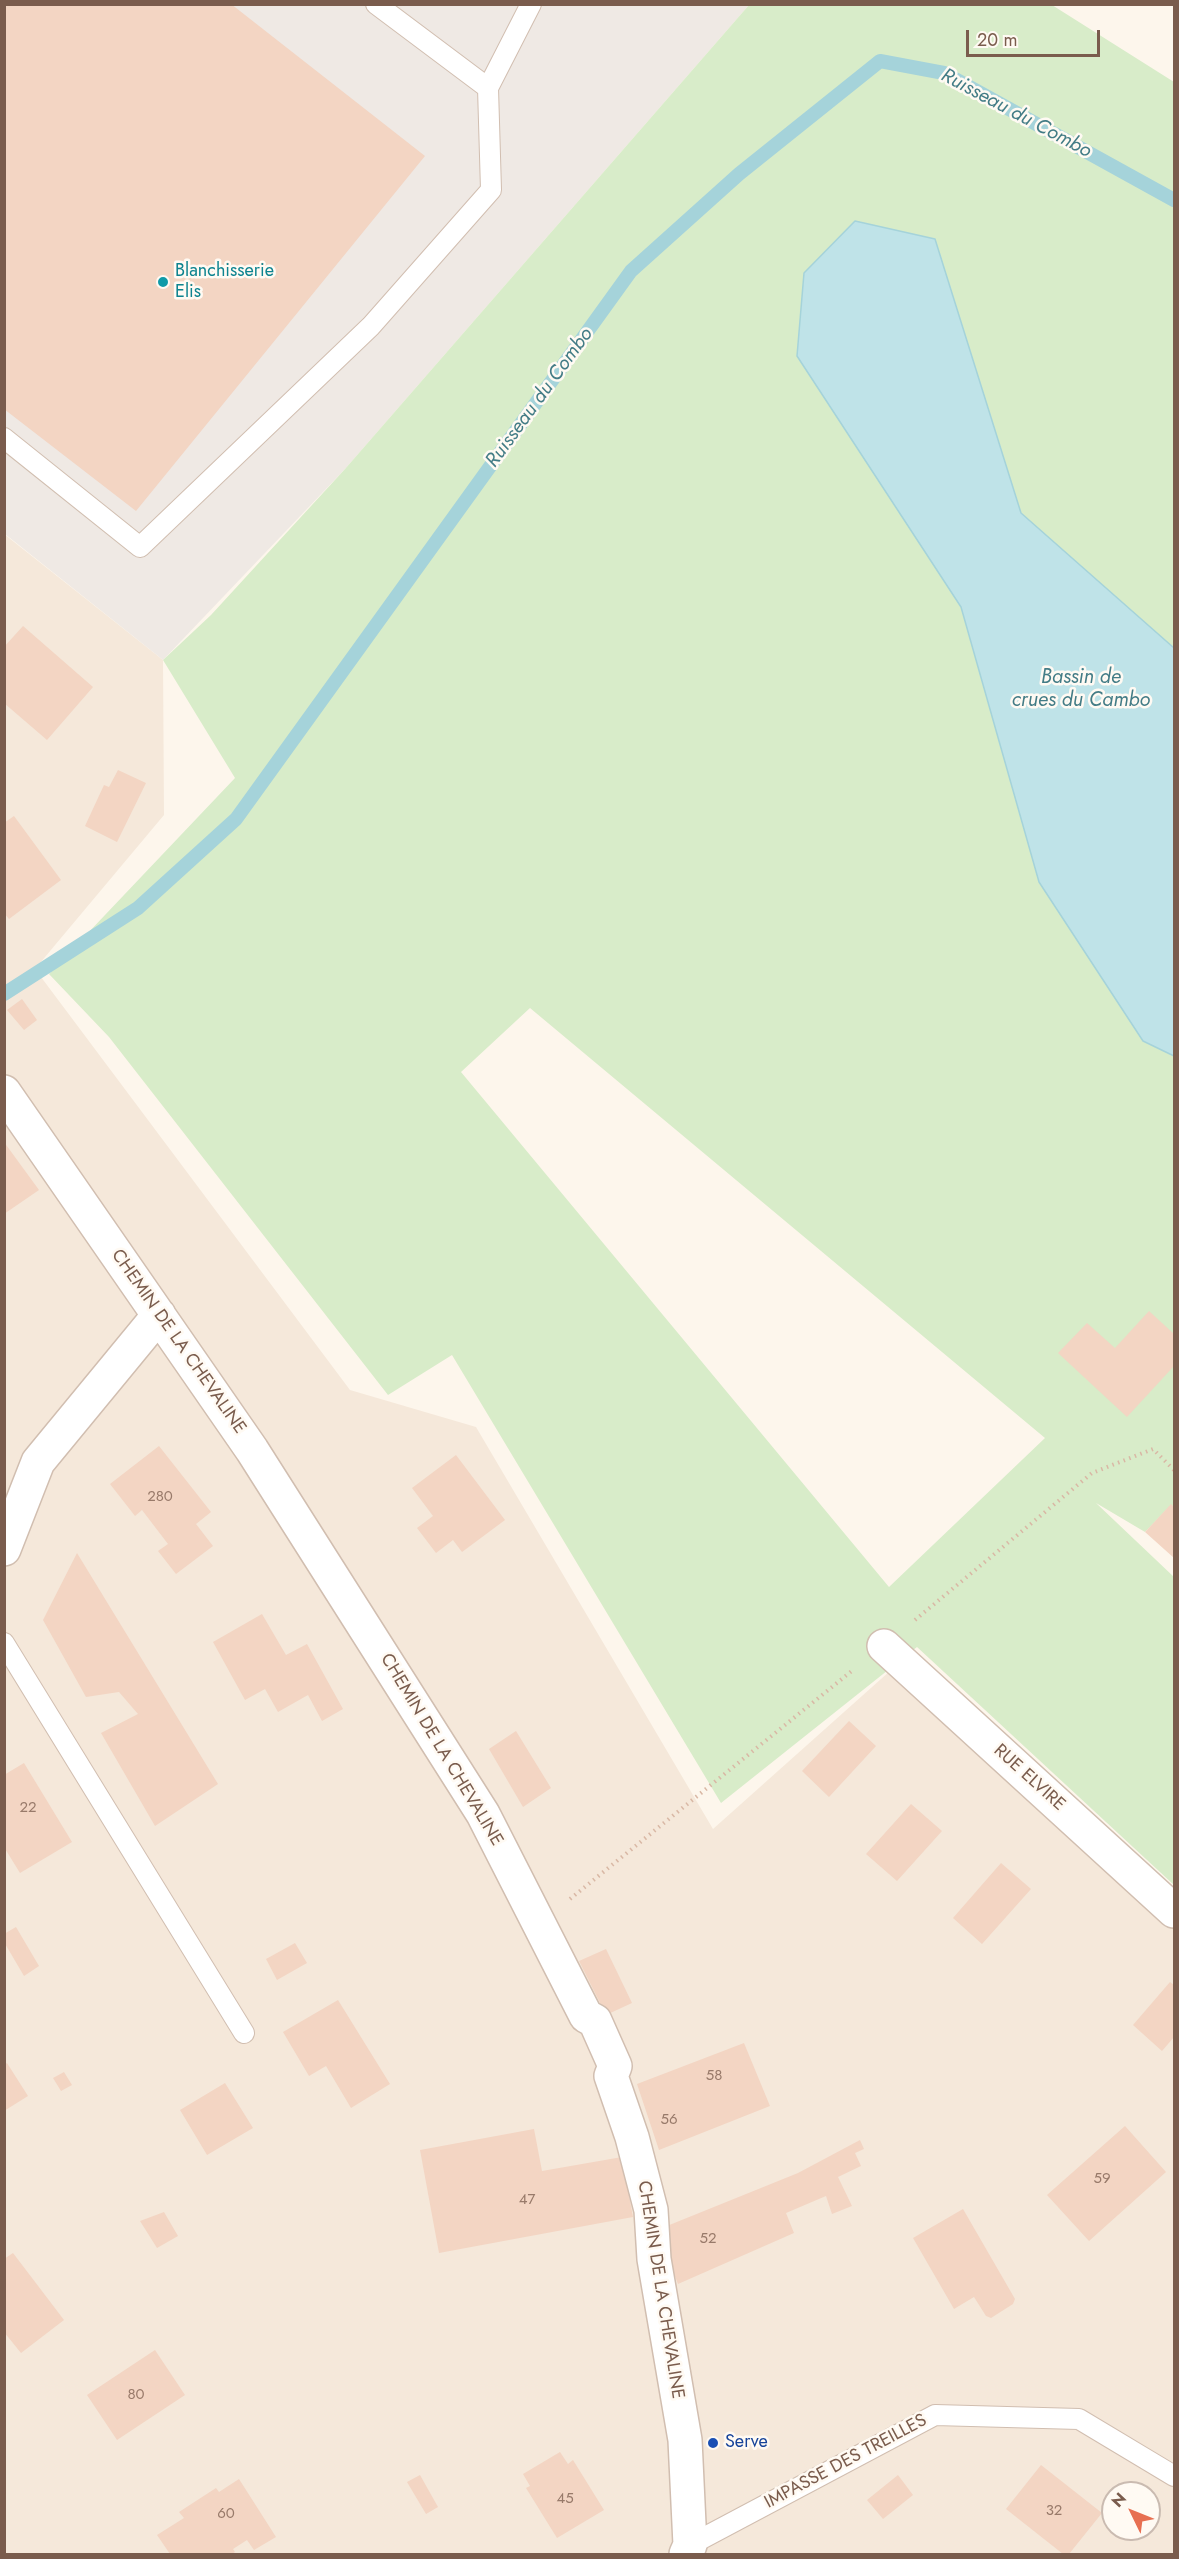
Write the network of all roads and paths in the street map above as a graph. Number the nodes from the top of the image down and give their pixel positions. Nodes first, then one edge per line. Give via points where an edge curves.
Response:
1 (376, 4) edge
2 (531, 4) edge
3 (488, 88) junction
4 (4, 438) edge
5 (4, 1092) edge
6 (159, 1315) junction
7 (4, 1549) edge
8 (4, 1643) edge
9 (884, 1646) dead end
10 (1174, 1911) edge
11 (244, 2033) dead end
12 (1174, 2476) edge
13 (688, 2549) edge

1 - 3 lane
2 - 3 lane
3 - 4 lane via 491,190 371,326 140,547
5 - 6 street, CHEMIN DE LA CHEVALINE
6 - 7 street via 38,1462
6 - 13 street, CHEMIN DE LA CHEVALINE via 252,1450 483,1814 615,2066 611,2076 651,2210 654,2259 685,2440
8 - 11 lane
9 - 10 street, RUE ELVIRE
12 - 13 lane, IMPASSE DES TREILLES via 1079,2419 935,2415

